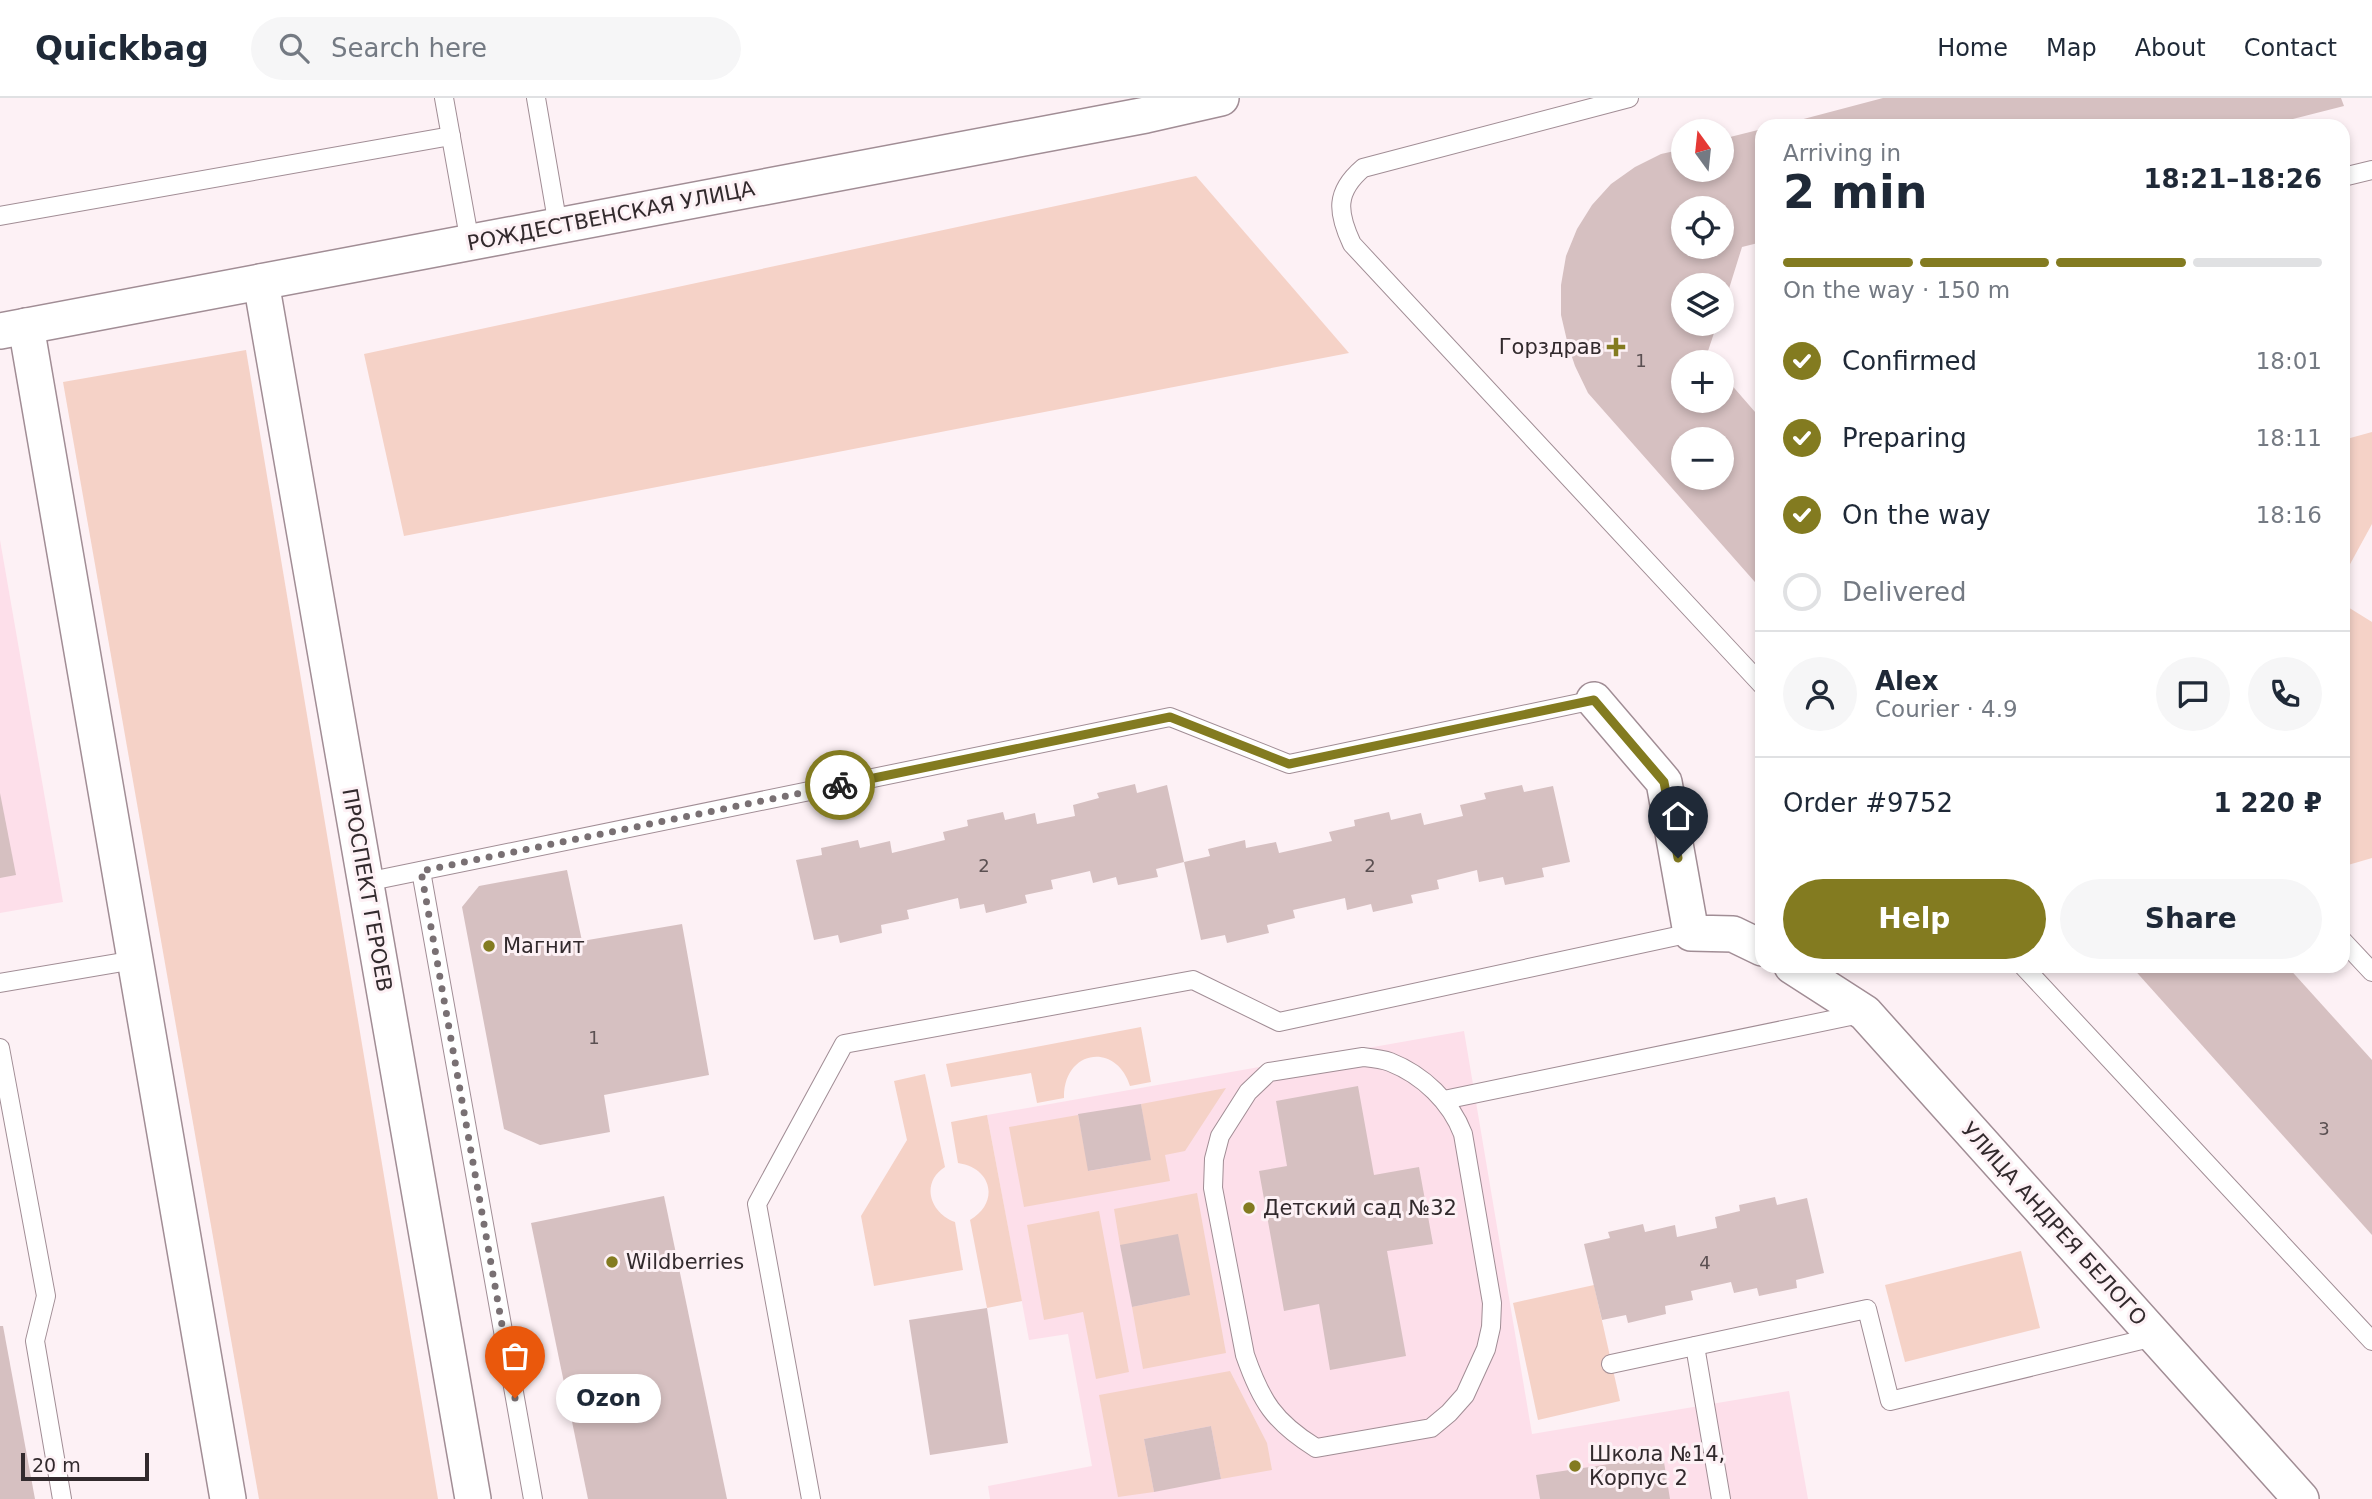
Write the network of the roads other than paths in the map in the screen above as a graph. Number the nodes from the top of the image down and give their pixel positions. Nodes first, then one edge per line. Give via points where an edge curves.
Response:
1 (444, 98) edge
2 (536, 98) edge
3 (1629, 98) edge
4 (1201, 100) edge
5 (451, 136) junction
6 (2372, 170) edge
7 (2350, 175) edge
8 (0, 216) edge
9 (558, 226) junction
10 (470, 243) junction
11 (261, 282) junction
12 (13, 328) edge
13 (1755, 677) edge
14 (1594, 700) joint
15 (421, 871) junction
16 (366, 882) junction
17 (1691, 933) junction
18 (1755, 945) edge
19 (2350, 948) edge
20 (135, 960) junction
21 (2372, 972) edge
22 (1803, 973) edge
23 (2030, 973) edge
24 (0, 983) edge
25 (1865, 1013) junction
26 (0, 1048) edge
27 (1444, 1100) junction
28 (2154, 1337) junction
29 (2372, 1341) edge
30 (1695, 1346) junction
31 (1611, 1364) dead end
32 (62, 1499) edge
33 (228, 1499) edge
34 (473, 1499) edge
35 (533, 1499) edge
36 (811, 1499) edge
37 (1721, 1499) edge
38 (2301, 1499) edge

1 - 5 lane
2 - 9 lane
3 - 13 lane via 1363,168 1350,179 1341,200 1342,223 1352,244
4 - 9 street, РОЖДЕСТВЕНСКАЯ УЛИЦА
5 - 8 lane
5 - 10 lane
6 - 7 lane
9 - 10 street, РОЖДЕСТВЕНСКАЯ УЛИЦА
10 - 11 street, РОЖДЕСТВЕНСКАЯ УЛИЦА
11 - 12 street, РОЖДЕСТВЕНСКАЯ УЛИЦА
11 - 16 street, ПРОСПЕКТ ГЕРОЕВ
12 - 20 street
14 - 15 lane via 1289,764 1170,717
14 - 17 street via 1664,782
15 - 16 lane
15 - 35 lane
16 - 34 street, ПРОСПЕКТ ГЕРОЕВ
17 - 18 street via 1733,934
17 - 36 lane via 1279,1022 1193,980 844,1044 757,1204
19 - 21 lane
20 - 24 lane
20 - 33 street
22 - 25 street, УЛИЦА АНДРЕЯ БЕЛОГО
23 - 29 lane
25 - 27 lane
25 - 28 street, УЛИЦА АНДРЕЯ БЕЛОГО
26 - 32 lane via 46,1296 35,1341
27 - 27 lane via 1390,1062 1363,1056 1269,1072 1248,1092 1220,1136 1213,1188 1252,1378 1276,1418 1316,1448 1431,1428 1465,1395 1486,1349 1492,1303 1488,1277 1463,1135
28 - 30 lane via 1890,1401 1867,1309
28 - 38 street, УЛИЦА АНДРЕЯ БЕЛОГО
30 - 31 lane
30 - 37 lane

